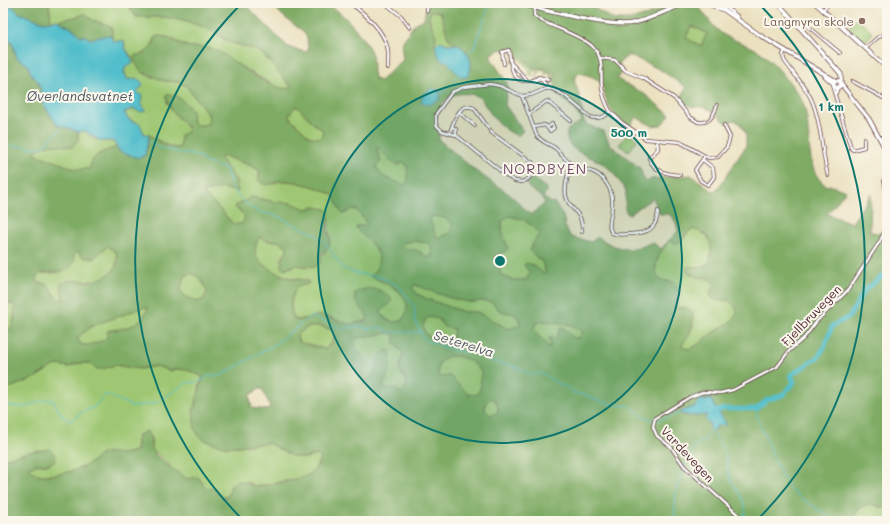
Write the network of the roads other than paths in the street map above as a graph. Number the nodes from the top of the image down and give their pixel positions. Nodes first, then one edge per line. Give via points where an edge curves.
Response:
1 (350, 3) edge
2 (385, 3) edge
3 (428, 3) edge
4 (518, 3) edge
5 (616, 3) edge
6 (638, 3) edge
7 (692, 3) edge
8 (705, 3) edge
9 (721, 3) edge
10 (778, 3) edge
11 (816, 3) edge
12 (829, 3) edge
13 (684, 4) edge
14 (535, 8) junction
15 (823, 10) junction
16 (426, 11) dead end
17 (740, 21) junction
18 (410, 28) dead end
19 (799, 28) junction
20 (887, 33) edge
21 (866, 48) junction
22 (785, 50) junction
23 (840, 53) dead end
24 (601, 58) junction
25 (511, 63) junction
26 (504, 64) dead end
27 (388, 68) dead end
28 (887, 68) edge
29 (548, 80) dead end
30 (530, 81) junction
31 (852, 81) dead end
32 (837, 84) junction
33 (548, 89) junction
34 (522, 96) junction
35 (887, 100) edge
36 (717, 105) dead end
37 (610, 111) junction
38 (459, 112) junction
39 (529, 114) junction
40 (571, 121) dead end
41 (724, 125) dead end
42 (452, 126) junction
43 (475, 126) dead end
44 (534, 126) junction
45 (548, 126) dead end
46 (450, 132) junction
47 (456, 135) junction
48 (864, 139) dead end
49 (657, 141) junction
50 (887, 152) edge
51 (705, 156) junction
52 (703, 160) junction
53 (570, 164) junction
54 (887, 170) edge
55 (680, 175) dead end
56 (828, 176) dead end
57 (887, 195) edge
58 (658, 211) dead end
59 (887, 226) edge
60 (582, 232) dead end
61 (887, 232) edge
62 (883, 234) junction
63 (751, 380) joint
64 (745, 521) edge

1 - 27 street via 383,37 387,48
2 - 18 street via 401,16
3 - 16 street
4 - 14 street
5 - 6 street
7 - 13 street
8 - 17 street via 720,8
9 - 17 street
10 - 19 street
11 - 15 street
12 - 15 street
13 - 14 street via 645,20 624,24
14 - 24 street via 534,15 538,20 586,41
15 - 21 street
17 - 22 street
19 - 23 street via 807,26
19 - 32 street via 836,70
20 - 21 street
21 - 28 street
22 - 32 street
22 - 56 street via 784,60 812,101
24 - 36 street via 615,60 626,71 643,78 674,98 690,117 698,122 709,120 714,115
24 - 37 street via 602,88
25 - 26 street via 509,50 502,52
25 - 30 street
25 - 30 street via 517,79
29 - 30 street via 539,76
30 - 33 street via 542,80
31 - 35 street
32 - 48 street via 836,95 851,148 853,150 864,146
32 - 50 street via 869,119
33 - 34 street
33 - 37 street via 560,92 590,118 602,118
34 - 39 street
34 - 46 street via 490,84 464,87 454,91 435,118 437,127
37 - 49 street via 641,136
38 - 42 street
38 - 43 street
38 - 47 street via 471,106 478,111 492,133 533,163 534,171 525,182 515,181 487,162
39 - 40 street via 547,101
39 - 44 street
41 - 51 street via 730,137 727,147 718,157
42 - 46 street
42 - 47 street via 456,129
44 - 45 street
44 - 53 street via 539,139 555,148
46 - 47 street
49 - 51 street via 680,142
49 - 55 street via 658,149 650,158 651,162 663,173
51 - 52 street
52 - 52 street via 712,168 714,177 708,184 701,181 695,170
53 - 58 street via 593,172 605,181 614,202 608,225 613,234 642,233 651,230 656,224
53 - 60 street via 566,184 567,197 581,217
54 - 57 street via 884,180
59 - 62 street, Fjellbruvegen
61 - 62 street
62 - 63 street, Fjellbruvegen via 845,294 789,351 777,367
63 - 64 street, Vardevegen via 726,392 696,394 656,416 653,424 657,436 671,447 685,467

